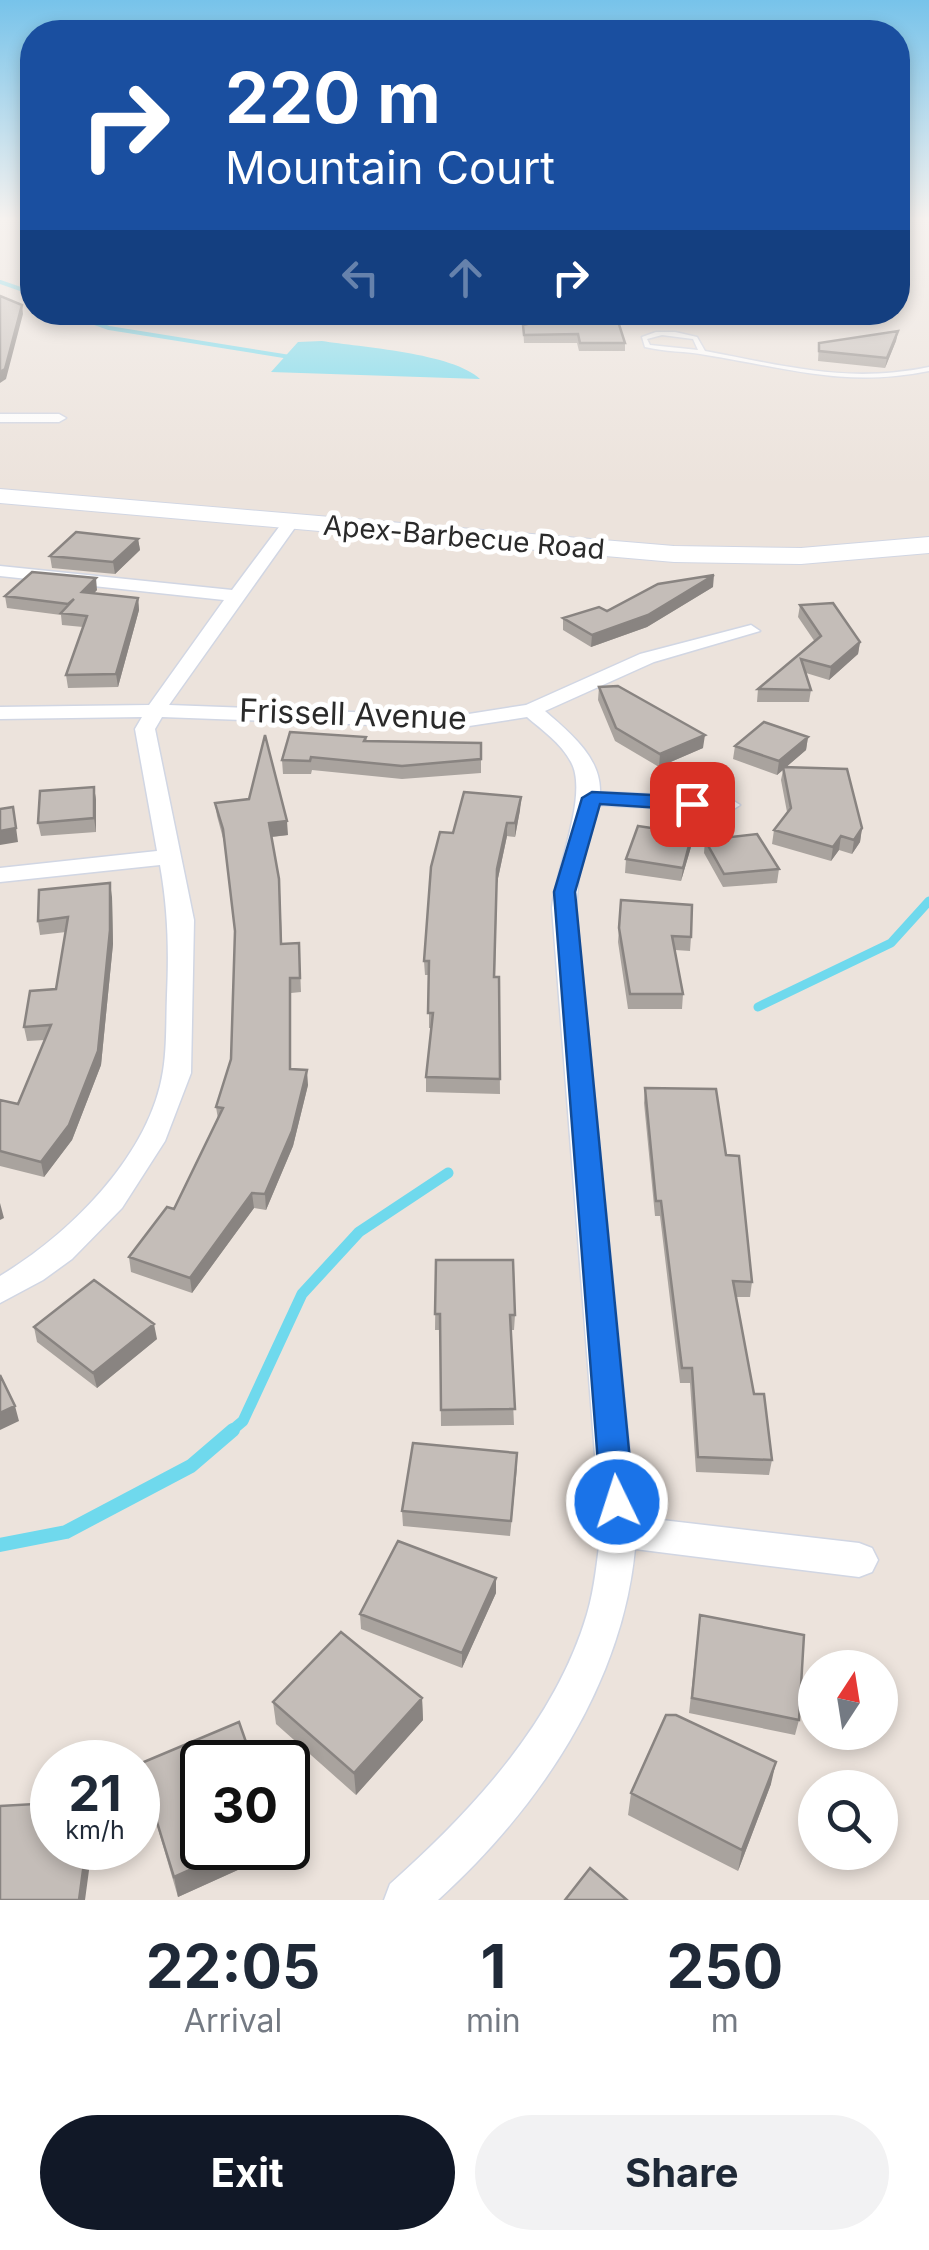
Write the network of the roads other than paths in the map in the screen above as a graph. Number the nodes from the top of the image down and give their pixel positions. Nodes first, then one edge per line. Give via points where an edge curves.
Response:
1 (703, 352) junction
2 (929, 370) edge
3 (0, 418) edge
4 (59, 418) dead end
5 (0, 496) edge
6 (291, 522) junction
7 (929, 545) edge
8 (0, 571) edge
9 (237, 596) junction
10 (750, 630) dead end
11 (531, 710) junction
12 (155, 711) junction
13 (0, 713) edge
14 (592, 798) junction
15 (729, 805) dead end
16 (171, 857) junction
17 (0, 875) edge
18 (0, 1291) edge
19 (619, 1531) junction
20 (858, 1560) dead end
21 (406, 1900) edge

1 - 1 lane via 662,350 644,338 679,334 694,338
1 - 2 lane via 805,374 874,378
3 - 4 street
5 - 6 street, Apex-Barbecue Road
6 - 7 street, Apex-Barbecue Road via 674,554 801,556
6 - 9 street
8 - 9 street
9 - 12 street
10 - 11 street, Frissell Avenue via 647,658
11 - 12 street, Frissell Avenue via 430,723
11 - 14 street via 578,753
12 - 13 street, Frissell Avenue
12 - 16 street via 144,740
14 - 15 street
14 - 19 street via 564,908
16 - 17 street
16 - 18 street via 182,920 177,1072 170,1097 144,1155 106,1208 54,1256
19 - 20 street
19 - 21 street via 605,1620 568,1705 510,1795

